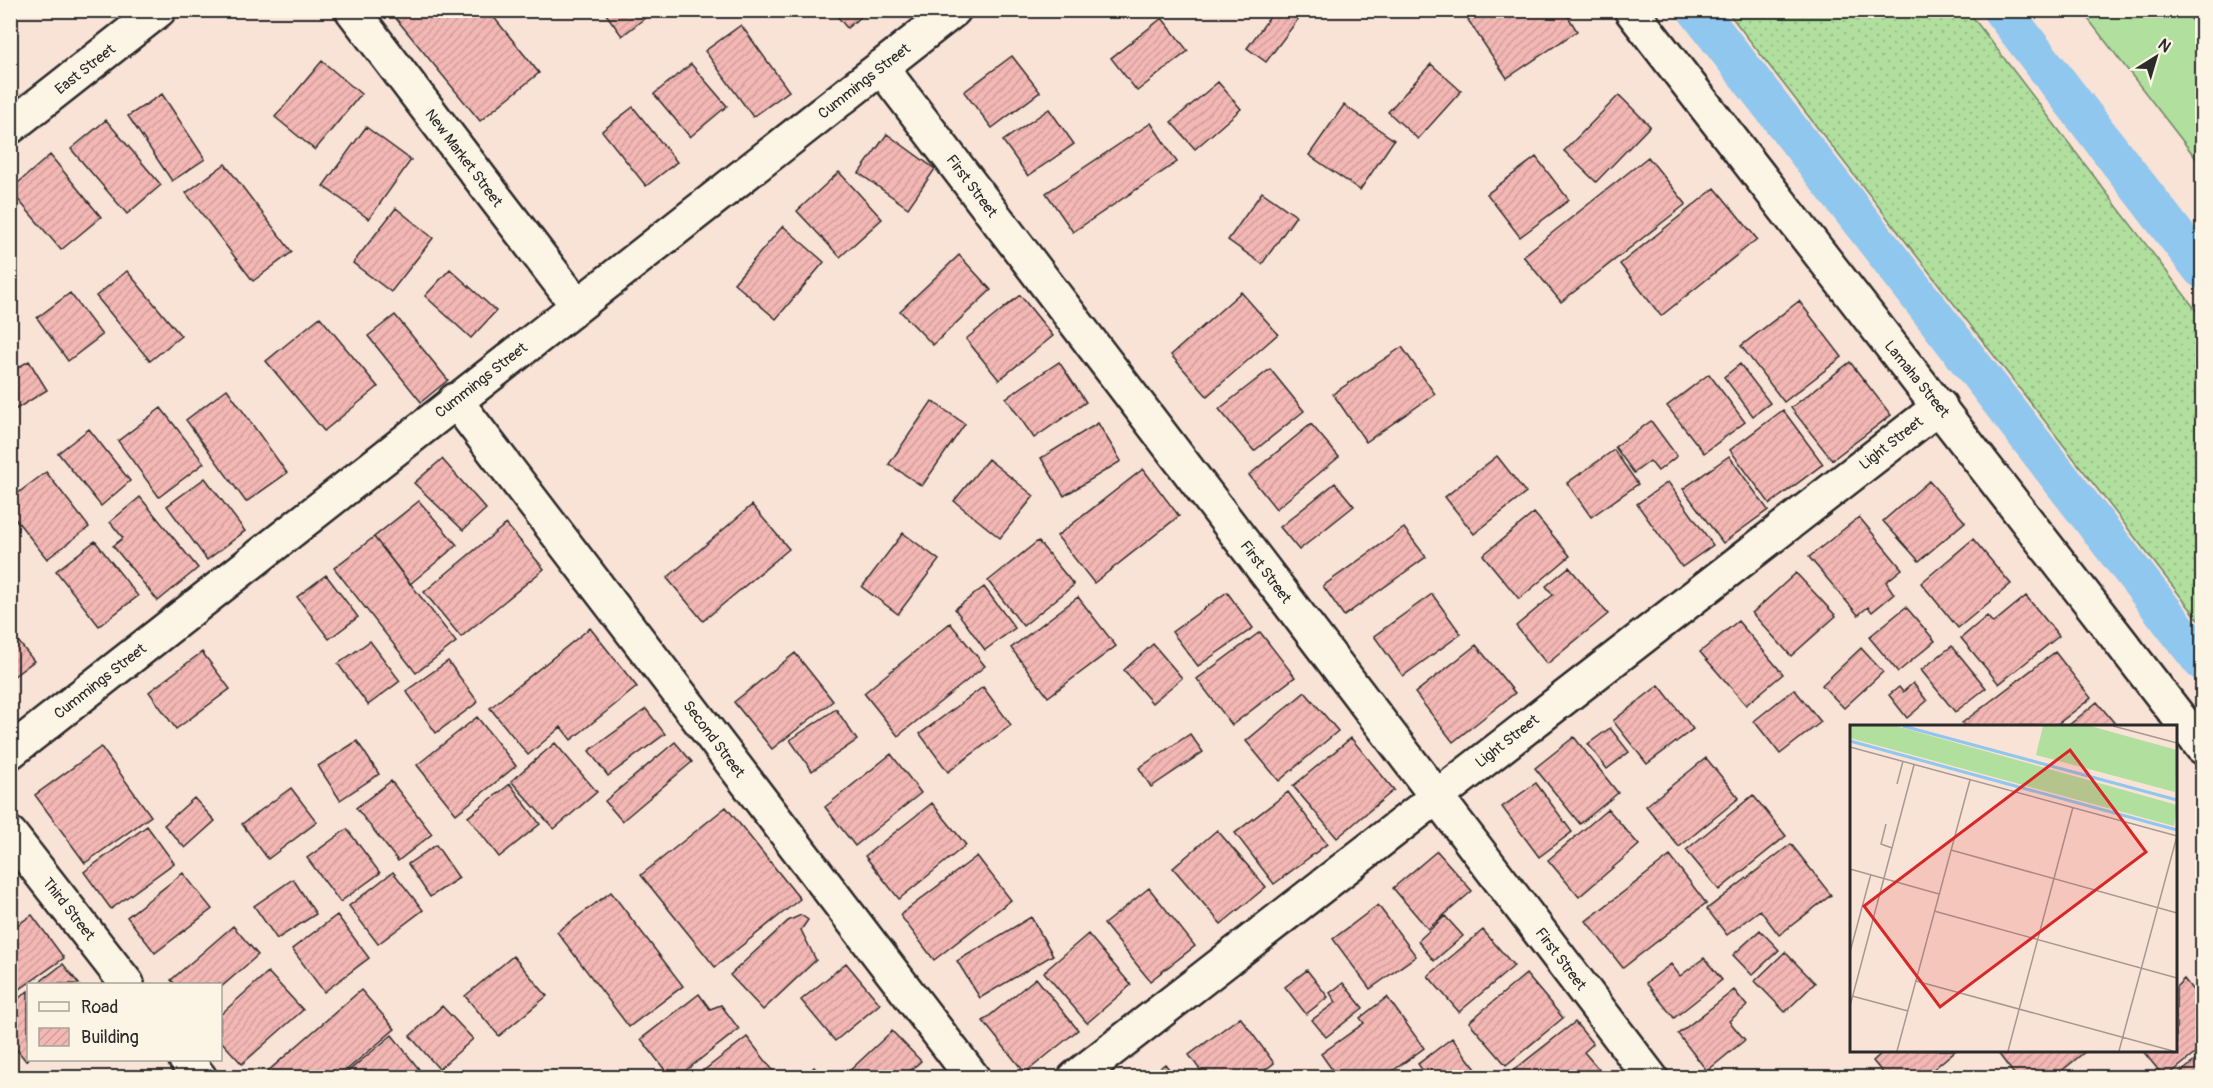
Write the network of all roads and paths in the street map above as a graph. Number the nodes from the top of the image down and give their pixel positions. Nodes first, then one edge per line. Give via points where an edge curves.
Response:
1 (159, 10) edge
2 (352, 10) edge
3 (954, 10) edge
4 (1631, 10) edge
5 (881, 67) junction
6 (10, 127) edge
7 (577, 305) junction
8 (455, 400) junction
9 (1940, 406) junction
10 (2202, 747) edge
11 (10, 752) edge
12 (1437, 796) junction
13 (10, 834) edge
14 (127, 983) edge
15 (188, 1061) edge
16 (200, 1077) edge
17 (974, 1077) edge
18 (1075, 1077) edge
19 (1651, 1077) edge

1 - 6 street, East Street
2 - 7 street, New Market Street
3 - 5 street, Cummings Street
4 - 9 street, Lamaha Street
5 - 7 street, Cummings Street
5 - 12 street, First Street
7 - 8 street, Cummings Street
8 - 11 street, Cummings Street
8 - 17 street, Second Street
9 - 10 street, Lamaha Street
9 - 12 street, Light Street
12 - 18 street, Light Street
12 - 19 street, First Street
13 - 14 street, Third Street
15 - 16 street

